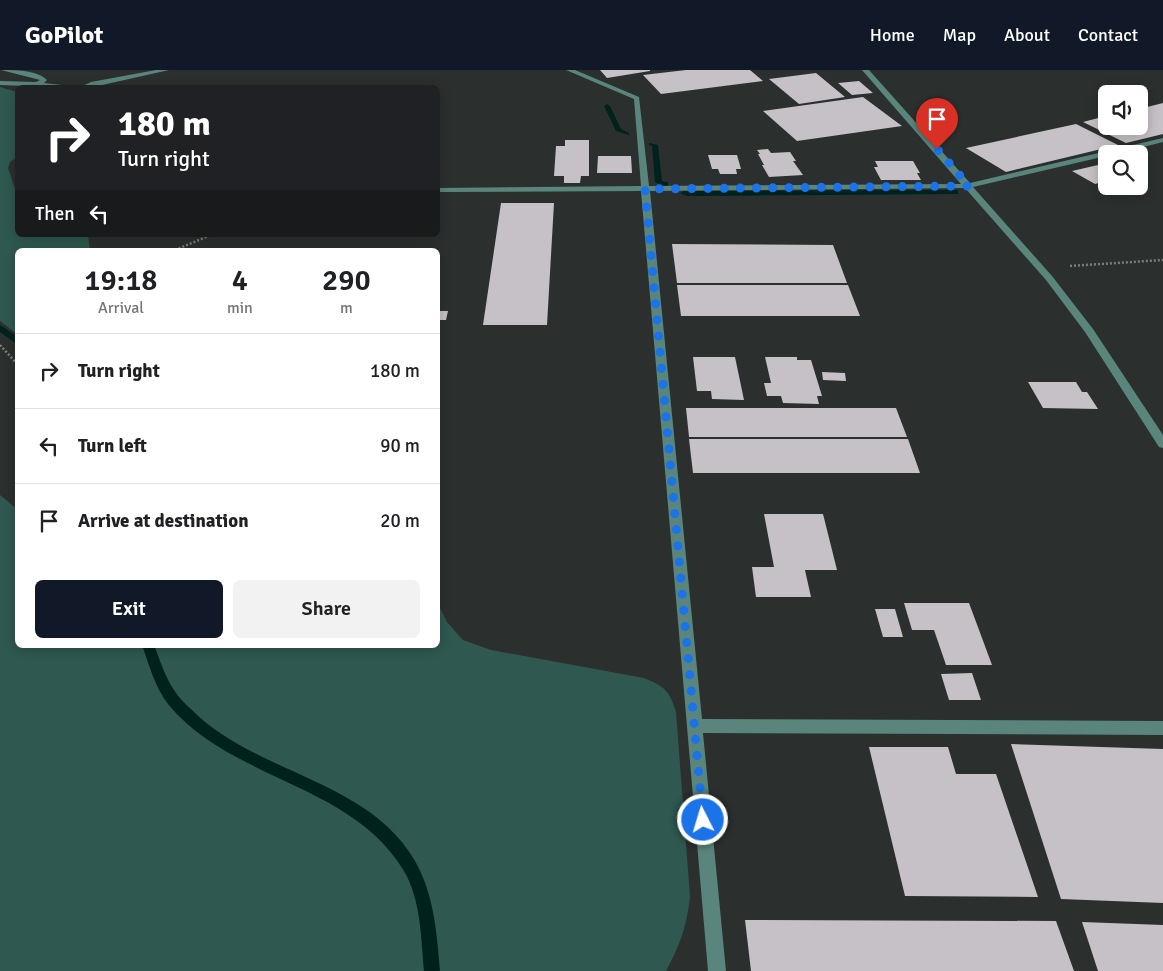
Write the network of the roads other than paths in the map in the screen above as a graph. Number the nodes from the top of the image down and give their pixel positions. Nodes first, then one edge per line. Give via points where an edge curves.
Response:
1 (4, 70) edge
2 (166, 70) edge
3 (570, 70) edge
4 (866, 70) edge
5 (0, 83) edge
6 (38, 84) junction
7 (48, 85) edge
8 (89, 85) edge
9 (1163, 140) edge
10 (969, 186) junction
11 (645, 189) junction
12 (440, 190) edge
13 (1161, 437) edge
14 (694, 726) junction
15 (1163, 728) edge
16 (717, 971) edge

1 - 6 street via 42,78 44,80
2 - 8 street
3 - 11 street via 637,98
4 - 10 street
5 - 6 street
6 - 7 street
9 - 10 street
10 - 11 street
10 - 13 street via 1042,268
11 - 12 street
11 - 14 street
14 - 15 street
14 - 16 street

